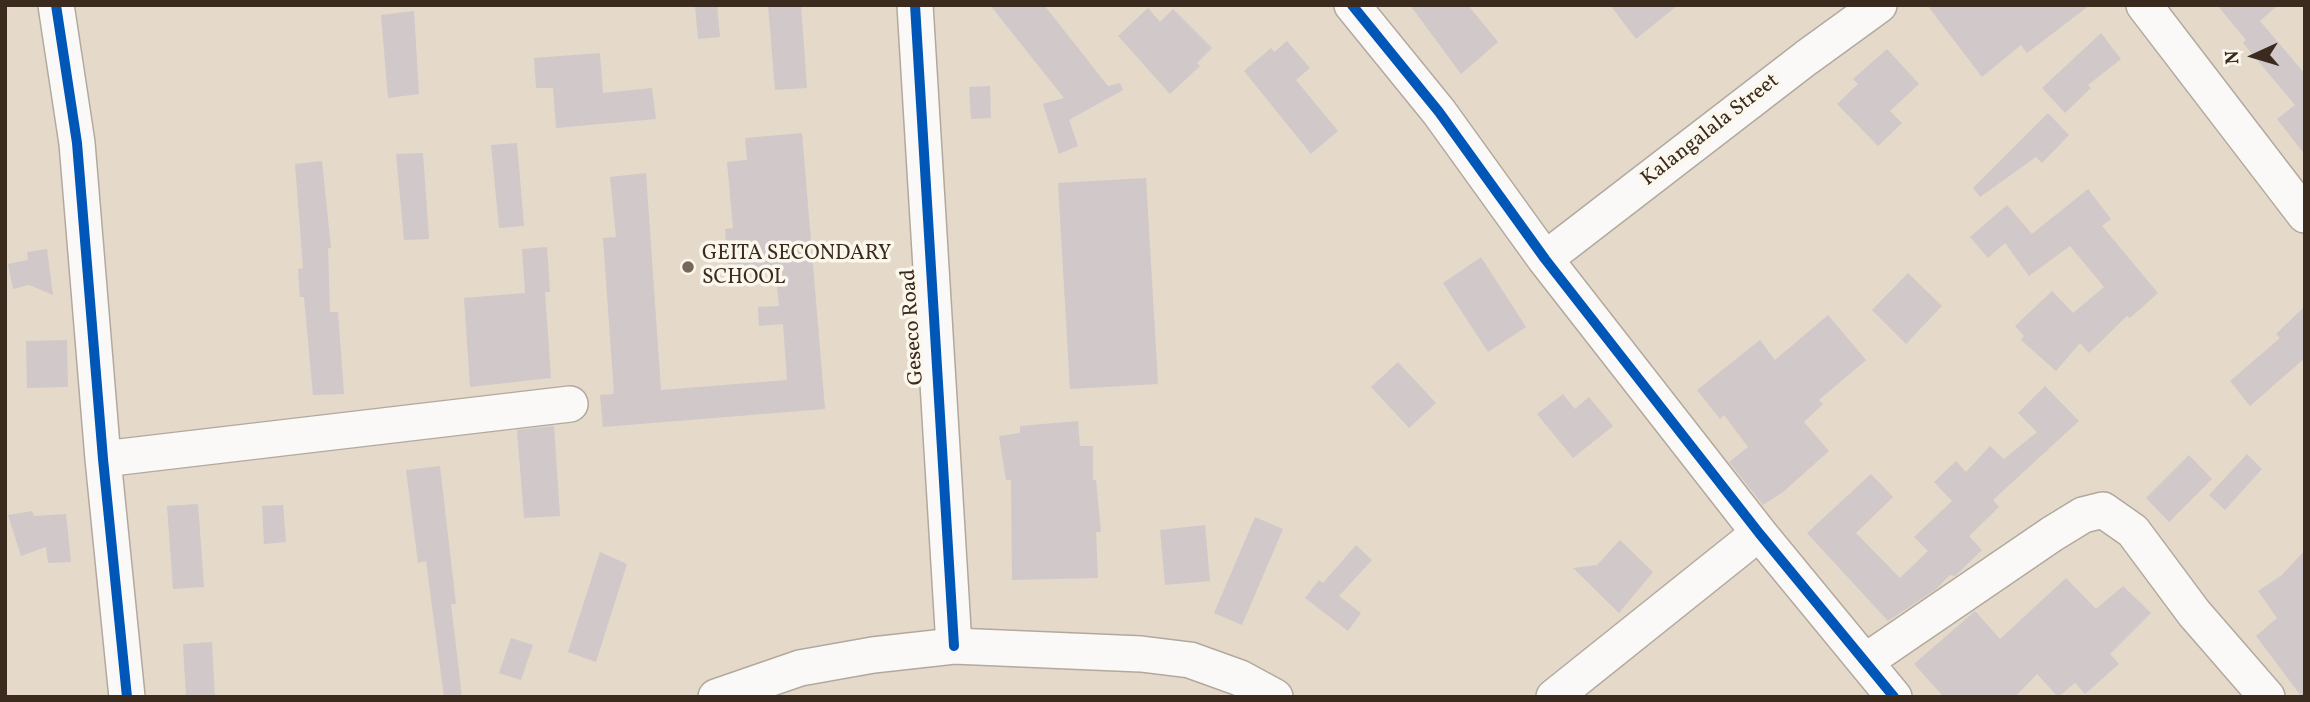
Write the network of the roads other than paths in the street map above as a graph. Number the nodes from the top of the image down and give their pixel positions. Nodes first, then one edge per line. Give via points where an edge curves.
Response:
1 (56, 5) edge
2 (915, 5) edge
3 (1352, 5) edge
4 (1879, 5) edge
5 (2144, 5) edge
6 (2305, 215) edge
7 (1545, 259) junction
8 (570, 404) dead end
9 (103, 459) junction
10 (1759, 533) junction
11 (954, 646) junction
12 (1866, 662) junction
13 (127, 697) edge
14 (716, 697) edge
15 (1275, 697) edge
16 (1554, 697) edge
17 (1895, 697) edge
18 (2267, 697) edge

1 - 9 street via 77,143
2 - 11 street, Geseco Road
3 - 7 street via 1439,112
4 - 7 street, Kalangalala Street
5 - 6 street
7 - 10 street
8 - 9 street
9 - 13 street
10 - 12 street
10 - 16 street
11 - 14 street via 800,668
11 - 15 street via 1190,660
12 - 17 street
12 - 18 street via 2052,534 2083,515 2103,510 2133,531

